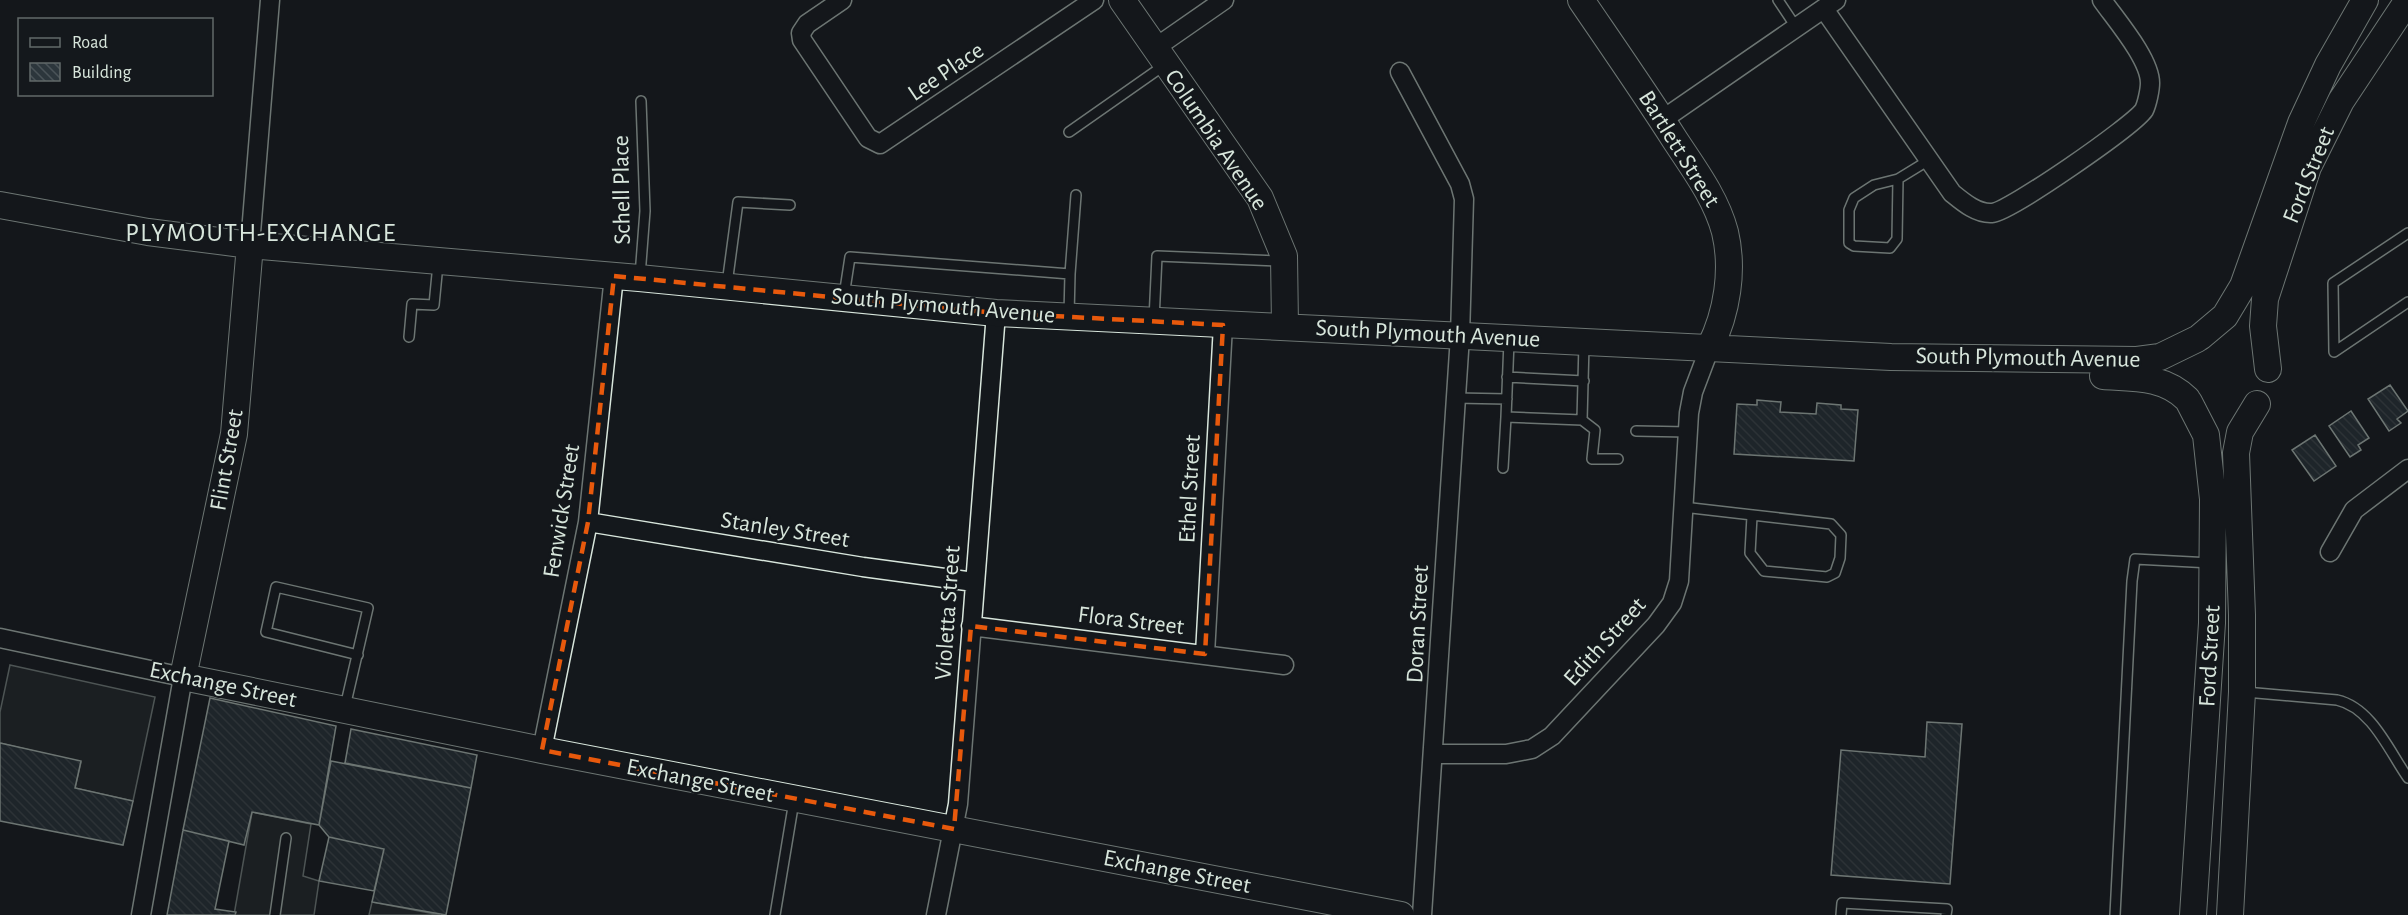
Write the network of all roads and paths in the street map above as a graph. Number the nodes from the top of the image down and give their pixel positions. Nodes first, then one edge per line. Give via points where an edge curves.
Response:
1 (270, 0) edge
2 (842, 0) edge
3 (1094, 0) edge
4 (1122, 0) edge
5 (1224, 0) edge
6 (1581, 0) edge
7 (1778, 0) edge
8 (2102, 0) edge
9 (2365, 0) edge
10 (2408, 0) edge
11 (1830, 4) edge
12 (1796, 27) junction
13 (1160, 56) junction
14 (1400, 72) dead end
15 (641, 101) dead end
16 (1662, 120) junction
17 (1069, 132) dead end
18 (1929, 160) junction
19 (1898, 179) junction
20 (1076, 195) dead end
21 (0, 206) edge
22 (790, 206) dead end
23 (2408, 233) edge
24 (250, 245) junction
25 (438, 261) junction
26 (1284, 261) junction
27 (1070, 274) junction
28 (614, 276) junction
29 (639, 278) junction
30 (727, 286) junction
31 (843, 298) junction
32 (2408, 302) edge
33 (996, 313) junction
34 (1069, 317) junction
35 (1154, 322) junction
36 (1223, 326) junction
37 (1285, 326) junction
38 (1460, 336) junction
39 (408, 337) dead end
40 (1509, 338) junction
41 (2198, 338) junction
42 (1584, 342) junction
43 (1710, 347) junction
44 (1891, 357) junction
45 (2268, 369) junction
46 (1507, 377) junction
47 (1584, 381) junction
48 (1456, 398) junction
49 (1507, 399) junction
50 (2188, 401) junction
51 (2257, 404) junction
52 (1506, 417) junction
53 (1582, 420) junction
54 (1636, 431) dead end
55 (1688, 432) junction
56 (1618, 459) dead end
57 (1503, 468) dead end
58 (2408, 469) edge
59 (1683, 507) junction
60 (1752, 516) junction
61 (588, 522) junction
62 (2330, 552) dead end
63 (2213, 563) junction
64 (974, 582) junction
65 (971, 626) junction
66 (0, 638) edge
67 (1205, 654) junction
68 (358, 655) junction
69 (1284, 664) dead end
70 (183, 677) junction
71 (2242, 692) junction
72 (344, 710) junction
73 (542, 750) junction
74 (1434, 754) junction
75 (2408, 778) edge
76 (795, 799) junction
77 (954, 830) junction
78 (286, 838) dead end
79 (141, 915) edge
80 (275, 915) edge
81 (775, 915) edge
82 (936, 915) edge
83 (1401, 915) edge
84 (1422, 915) edge
85 (1841, 915) edge
86 (1946, 915) edge
87 (2115, 915) edge
88 (2193, 915) edge
89 (2230, 915) edge

1 - 24 street, Flint Street
2 - 3 street, Lee Place via 807,24 801,40 868,138 880,144
4 - 13 main road, Columbia Avenue
5 - 13 street
6 - 16 main road, Bartlett Street
7 - 12 lane
8 - 18 street via 2141,56 2151,82 2144,109 2126,127 2018,201 1993,213 1972,208 1952,193
9 - 41 main road, Ford Street via 2301,123 2243,286 2225,316
10 - 45 main road, Ford Street via 2341,101 2305,177 2265,299 2263,326
11 - 12 street
11 - 18 street
12 - 16 street
13 - 17 lane
13 - 26 main road, Columbia Avenue via 1260,198
14 - 38 street, Doran Street via 1463,191
15 - 29 lane, Schell Place via 645,212
16 - 43 main road, Bartlett Street via 1712,198 1725,235 1727,295 1724,314
18 - 19 lane
19 - 19 lane via 1874,185 1854,198 1849,210 1849,243 1890,248 1894,244
20 - 27 lane
21 - 24 main road, South Plymouth Avenue
22 - 30 lane via 738,202
23 - 32 lane via 2333,283 2334,352
24 - 25 main road, South Plymouth Avenue
24 - 70 main road, Flint Street via 234,434
25 - 28 main road, South Plymouth Avenue
25 - 39 lane via 434,305 412,304
26 - 35 lane via 1157,256
26 - 37 main road, Columbia Avenue
27 - 31 lane via 850,257
27 - 34 lane
28 - 29 main road, South Plymouth Avenue
28 - 61 street, Fenwick Street
29 - 30 main road, South Plymouth Avenue
30 - 31 main road, South Plymouth Avenue
31 - 33 main road, South Plymouth Avenue
33 - 34 main road, South Plymouth Avenue
33 - 64 street, Violetta Street
34 - 35 main road, South Plymouth Avenue
35 - 36 main road, South Plymouth Avenue
36 - 37 main road, South Plymouth Avenue
36 - 67 street, Ethel Street
37 - 38 main road, South Plymouth Avenue
38 - 40 main road, South Plymouth Avenue
38 - 48 street, Doran Street
40 - 42 main road, South Plymouth Avenue
40 - 46 lane
41 - 44 main road, South Plymouth Avenue via 2168,354 2137,360
41 - 45 main road via 2226,330 2242,334 2261,350
41 - 50 main road via 2180,367 2181,385
42 - 43 main road, South Plymouth Avenue
42 - 47 lane
43 - 44 main road, South Plymouth Avenue
43 - 55 street, Edith Street via 1693,392
44 - 50 main road, South Plymouth Avenue via 2017,371 2149,379 2171,386
45 - 51 main road via 2266,389
46 - 47 lane via 1548,383
46 - 49 lane
47 - 53 lane
48 - 49 lane
48 - 74 street, Doran Street
49 - 52 lane
50 - 51 main road via 2205,414 2222,419 2239,417
50 - 63 main road, Ford Street via 2203,427 2210,453
51 - 71 main road, Ford Street via 2240,432 2235,453
52 - 53 lane via 1546,414
52 - 57 lane
53 - 56 lane via 1595,430 1592,459
54 - 55 lane
55 - 59 street, Edith Street
58 - 62 street via 2354,510
59 - 60 lane
59 - 74 street, Edith Street via 1679,581 1672,603 1552,736 1532,749 1506,754
60 - 60 lane via 1831,524 1841,535 1840,558 1834,573 1827,577 1764,571 1750,553
61 - 64 street, Stanley Street
61 - 73 street, Fenwick Street
63 - 87 lane via 2135,559
63 - 88 main road, Ford Street
64 - 65 street, Violetta Street
65 - 67 street, Flora Street
65 - 77 street, Violetta Street
66 - 70 street, Exchange Street
67 - 69 street, Flora Street
68 - 68 lane via 368,608 276,587 266,632
68 - 72 lane
70 - 72 main road, Exchange Street
70 - 79 street, Flint Street
71 - 75 lane via 2351,704 2367,717
71 - 89 main road, Ford Street
72 - 73 main road, Exchange Street
73 - 76 main road, Exchange Street
74 - 84 street, Doran Street
76 - 77 main road, Exchange Street
76 - 81 lane
77 - 82 street, Violetta Street
77 - 83 main road, Exchange Street
78 - 80 lane
85 - 86 lane via 1842,903 1947,909

